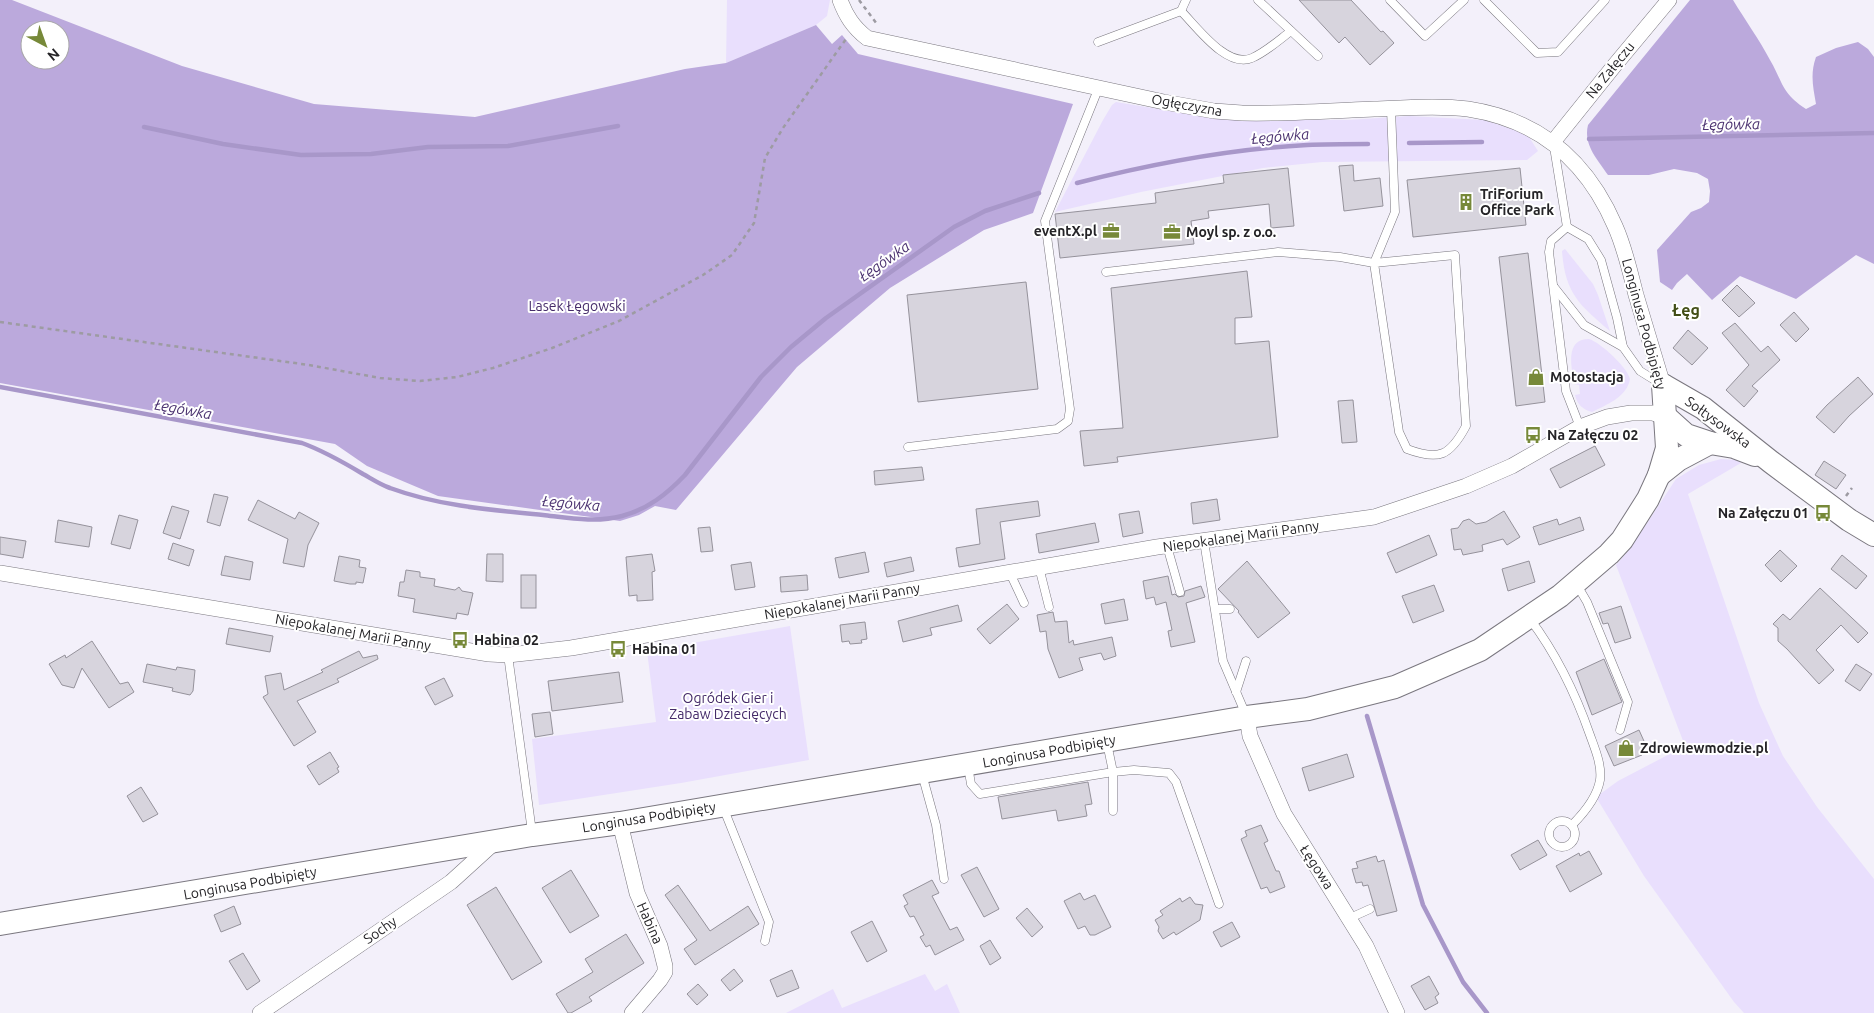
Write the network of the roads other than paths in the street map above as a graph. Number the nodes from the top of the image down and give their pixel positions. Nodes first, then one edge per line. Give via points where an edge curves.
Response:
1 (840, 0) edge
2 (1186, 0) edge
3 (1258, 0) edge
4 (1390, 0) edge
5 (1464, 0) edge
6 (1484, 0) edge
7 (1605, 0) edge
8 (1669, 0) edge
9 (1181, 11) junction
10 (1291, 31) junction
11 (1098, 42) dead end
12 (1318, 56) dead end
13 (1100, 88) junction
14 (1391, 109) junction
15 (1554, 142) junction
16 (1567, 227) junction
17 (1374, 263) junction
18 (1106, 272) dead end
19 (1553, 286) junction
20 (1623, 347) junction
21 (1663, 385) junction
22 (1666, 417) junction
23 (1580, 426) junction
24 (1710, 443) junction
25 (908, 447) dead end
26 (1770, 462) junction
27 (1659, 475) junction
28 (1874, 536) edge
29 (1204, 541) junction
30 (1167, 546) junction
31 (1039, 568) junction
32 (0, 572) edge
33 (1010, 572) junction
34 (1576, 583) junction
35 (1180, 592) dead end
36 (1024, 603) dead end
37 (1049, 607) dead end
38 (1216, 609) junction
39 (1230, 609) dead end
40 (1529, 617) junction
41 (508, 656) junction
42 (1246, 661) dead end
43 (1236, 692) junction
44 (1247, 717) junction
45 (1620, 730) dead end
46 (1107, 741) junction
47 (968, 764) junction
48 (922, 772) junction
49 (1113, 772) junction
50 (722, 806) junction
51 (1113, 811) dead end
52 (620, 823) junction
53 (1572, 826) dead end
54 (532, 835) junction
55 (495, 842) junction
56 (944, 879) dead end
57 (1219, 904) dead end
58 (1370, 909) dead end
59 (1350, 918) junction
60 (0, 924) edge
61 (765, 940) dead end
62 (260, 1013) edge
63 (632, 1013) edge
64 (1397, 1013) edge

1 - 13 street, Ogłęczyzna via 854,28 866,38
2 - 9 lane
3 - 10 lane
4 - 5 lane via 1425,36
6 - 7 lane via 1536,53 1558,52
8 - 15 street, Na Załęczu
9 - 10 lane via 1222,53 1237,60 1253,58
9 - 11 lane
10 - 12 lane
13 - 14 street, Ogłęczyzna via 1242,114
13 - 25 lane via 1045,221 1070,409 1068,421 1057,429
14 - 15 street, Ogłęczyzna via 1469,110 1508,120
14 - 17 lane via 1395,212
15 - 16 lane
15 - 21 street, Longinusa Podbipięty via 1593,184 1616,228
16 - 19 lane via 1551,241
16 - 20 lane via 1588,239 1601,260
17 - 17 lane via 1455,255 1466,426 1457,444 1445,454 1425,456 1407,449 1399,432
17 - 18 lane via 1340,256 1278,252
19 - 20 lane via 1584,326
19 - 23 lane via 1566,391
20 - 21 lane via 1640,371
21 - 22 street, Longinusa Podbipięty
21 - 26 street, Sołtysowska via 1710,413
22 - 23 street, Niepokalanej Marii Panny via 1653,412 1631,413
22 - 24 street, Sołtysowska via 1682,432
22 - 27 street, Longinusa Podbipięty via 1667,448
23 - 29 street, Niepokalanej Marii Panny via 1512,466 1466,486 1374,517
24 - 26 street, Sołtysowska via 1734,447
24 - 27 street, Sołtysowska via 1684,456
26 - 28 street, Sołtysowska
27 - 34 street, Longinusa Podbipięty via 1622,540
29 - 30 street, Niepokalanej Marii Panny
29 - 38 lane
30 - 31 street, Niepokalanej Marii Panny
30 - 35 lane
31 - 33 street, Niepokalanej Marii Panny
31 - 37 lane
32 - 41 street, Niepokalanej Marii Panny
33 - 36 lane
33 - 41 street, Niepokalanej Marii Panny via 571,648
34 - 40 street, Longinusa Podbipięty
34 - 45 lane via 1628,702
38 - 39 lane
38 - 43 lane via 1223,661
40 - 44 street, Longinusa Podbipięty via 1480,650 1395,687 1308,709
40 - 53 lane via 1550,646 1578,700 1598,760 1600,780 1592,802
41 - 54 lane
42 - 43 lane
43 - 44 lane
44 - 46 street, Longinusa Podbipięty
44 - 59 street, Łęgowa via 1250,736 1284,814
46 - 47 street, Longinusa Podbipięty
46 - 49 lane
47 - 48 street, Longinusa Podbipięty
47 - 49 lane via 971,784 980,794
48 - 50 street, Longinusa Podbipięty
48 - 56 lane via 936,825
49 - 51 lane
49 - 57 lane via 1156,771 1168,773 1173,778
50 - 52 street, Longinusa Podbipięty
50 - 61 lane via 769,922
52 - 54 street, Longinusa Podbipięty
52 - 63 street, Habina via 637,893 665,966 660,980
54 - 55 street, Longinusa Podbipięty
55 - 60 street, Longinusa Podbipięty
55 - 62 street, Sochy via 451,882
58 - 59 lane
59 - 64 street, Łęgowa

